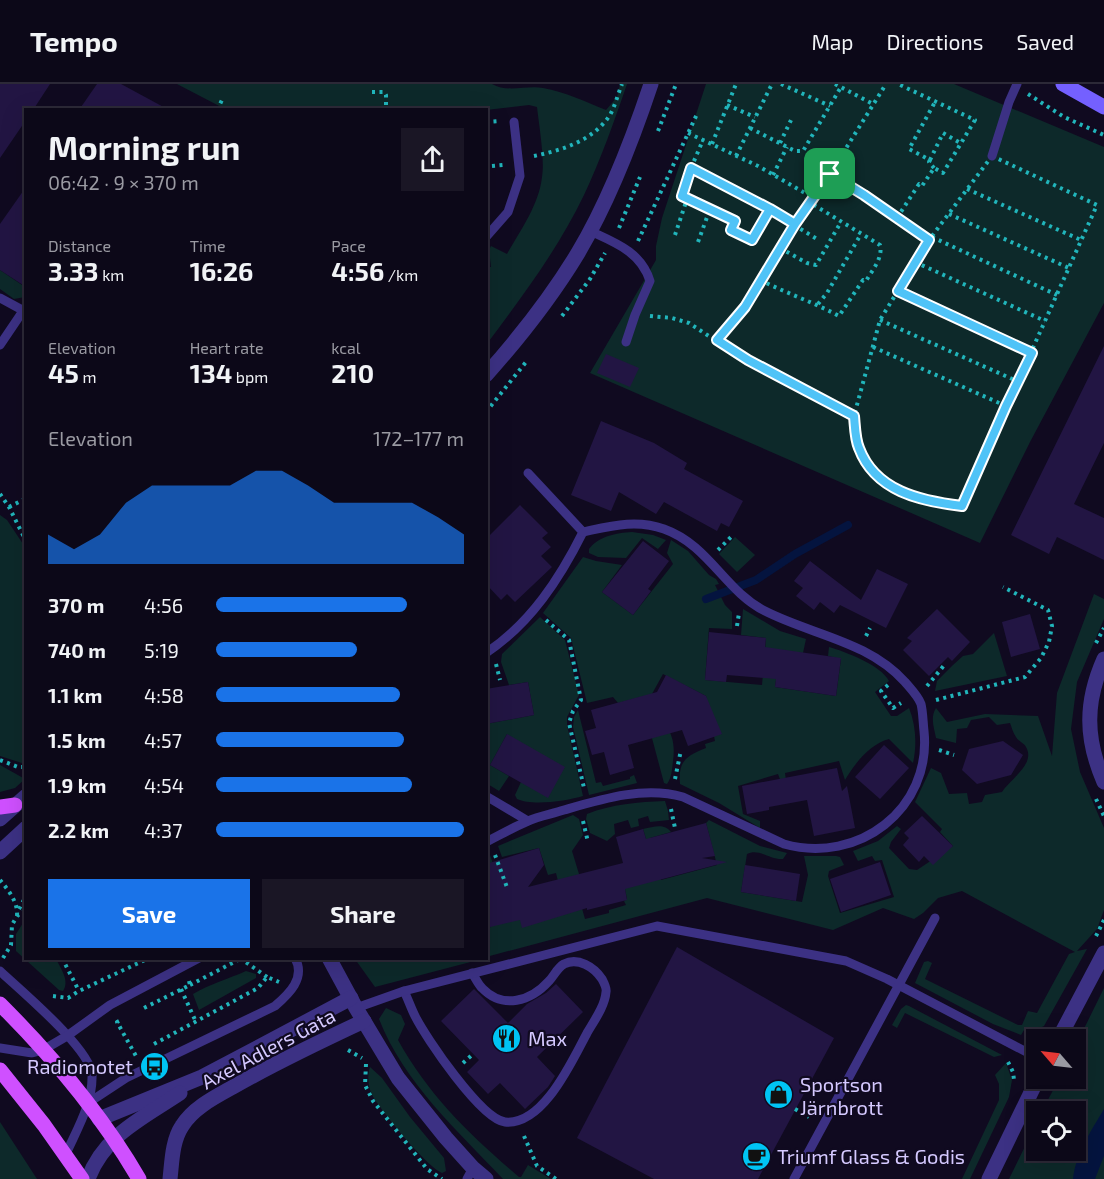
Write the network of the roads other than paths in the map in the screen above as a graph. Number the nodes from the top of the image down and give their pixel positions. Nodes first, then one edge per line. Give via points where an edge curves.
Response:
1 (651, 84) edge
2 (1063, 84) edge
3 (1016, 85) edge
4 (1104, 107) edge
5 (514, 122) dead end
6 (992, 156) road end
7 (590, 231) junction
8 (488, 235) edge
9 (0, 298) edge
10 (24, 311) edge
11 (626, 342) dead end
12 (0, 345) edge
13 (488, 372) edge
14 (528, 473) dead end
15 (584, 532) junction
16 (488, 651) edge
17 (1104, 659) edge
18 (1104, 782) edge
19 (488, 797) edge
20 (14, 803) edge
21 (0, 819) edge
22 (528, 821) junction
23 (24, 830) edge
24 (488, 841) edge
25 (0, 852) edge
26 (935, 918) dead end
27 (1104, 953) edge
28 (195, 960) edge
29 (296, 960) edge
30 (330, 960) edge
31 (0, 971) edge
32 (472, 973) junction
33 (898, 985) junction
34 (404, 991) junction
35 (0, 1004) edge
36 (357, 1009) junction
37 (1064, 1029) edge
38 (67, 1035) junction
39 (0, 1048) edge
40 (43, 1050) junction
41 (1026, 1052) edge
42 (0, 1070) edge
43 (202, 1077) junction
44 (1033, 1089) edge
45 (88, 1103) junction
46 (99, 1119) junction
47 (113, 1138) junction
48 (66, 1154) junction
49 (470, 1174) edge
50 (82, 1179) edge
51 (88, 1179) edge
52 (139, 1179) edge
53 (170, 1179) edge
54 (486, 1179) edge
55 (794, 1179) edge
56 (989, 1179) edge

1 - 7 street
2 - 4 street
3 - 6 lane
5 - 8 lane via 520,176 508,212
7 - 11 lane via 632,253 646,268 650,281
7 - 13 street via 550,294
9 - 10 lane
10 - 12 lane
14 - 15 lane
15 - 16 lane via 535,610
15 - 22 lane via 629,523 661,528 697,548 738,592 762,609 876,657 900,676 919,701 924,760 906,802 883,826 859,840 829,849 784,844 671,794 634,793
17 - 18 street via 1095,680 1089,723 1091,747
19 - 22 lane
20 - 21 street
22 - 24 lane
23 - 25 street
26 - 33 lane
27 - 37 street
28 - 38 lane via 110,1005
29 - 45 lane via 298,977 294,989 275,1006 126,1078
30 - 36 street, Axel Adlers Gata
31 - 38 lane
32 - 33 lane via 657,926 846,961
32 - 34 lane
32 - 34 lane via 481,988 497,999 517,1002 533,996 563,964 575,961 595,970 607,990 564,1076 536,1109 517,1122 502,1122 487,1114 465,1089 416,1018
33 - 41 lane
33 - 55 lane
34 - 36 lane
35 - 40 main road
36 - 43 street, Axel Adlers Gata
36 - 49 street, Axel Adlers Gata via 398,1078
36 - 53 street, Axel Adlers Gata via 193,1114 177,1135
38 - 40 lane
38 - 45 lane via 92,1072
39 - 40 lane via 32,1053
40 - 45 main road
42 - 48 main road
43 - 46 street, Axel Adlers Gata
43 - 47 street, Axel Adlers Gata
44 - 56 street
45 - 46 main road
45 - 48 lane
46 - 47 main road
47 - 51 street, Axel Adlers Gata
47 - 52 main road
48 - 50 main road
49 - 54 street, Axel Adlers Gata

